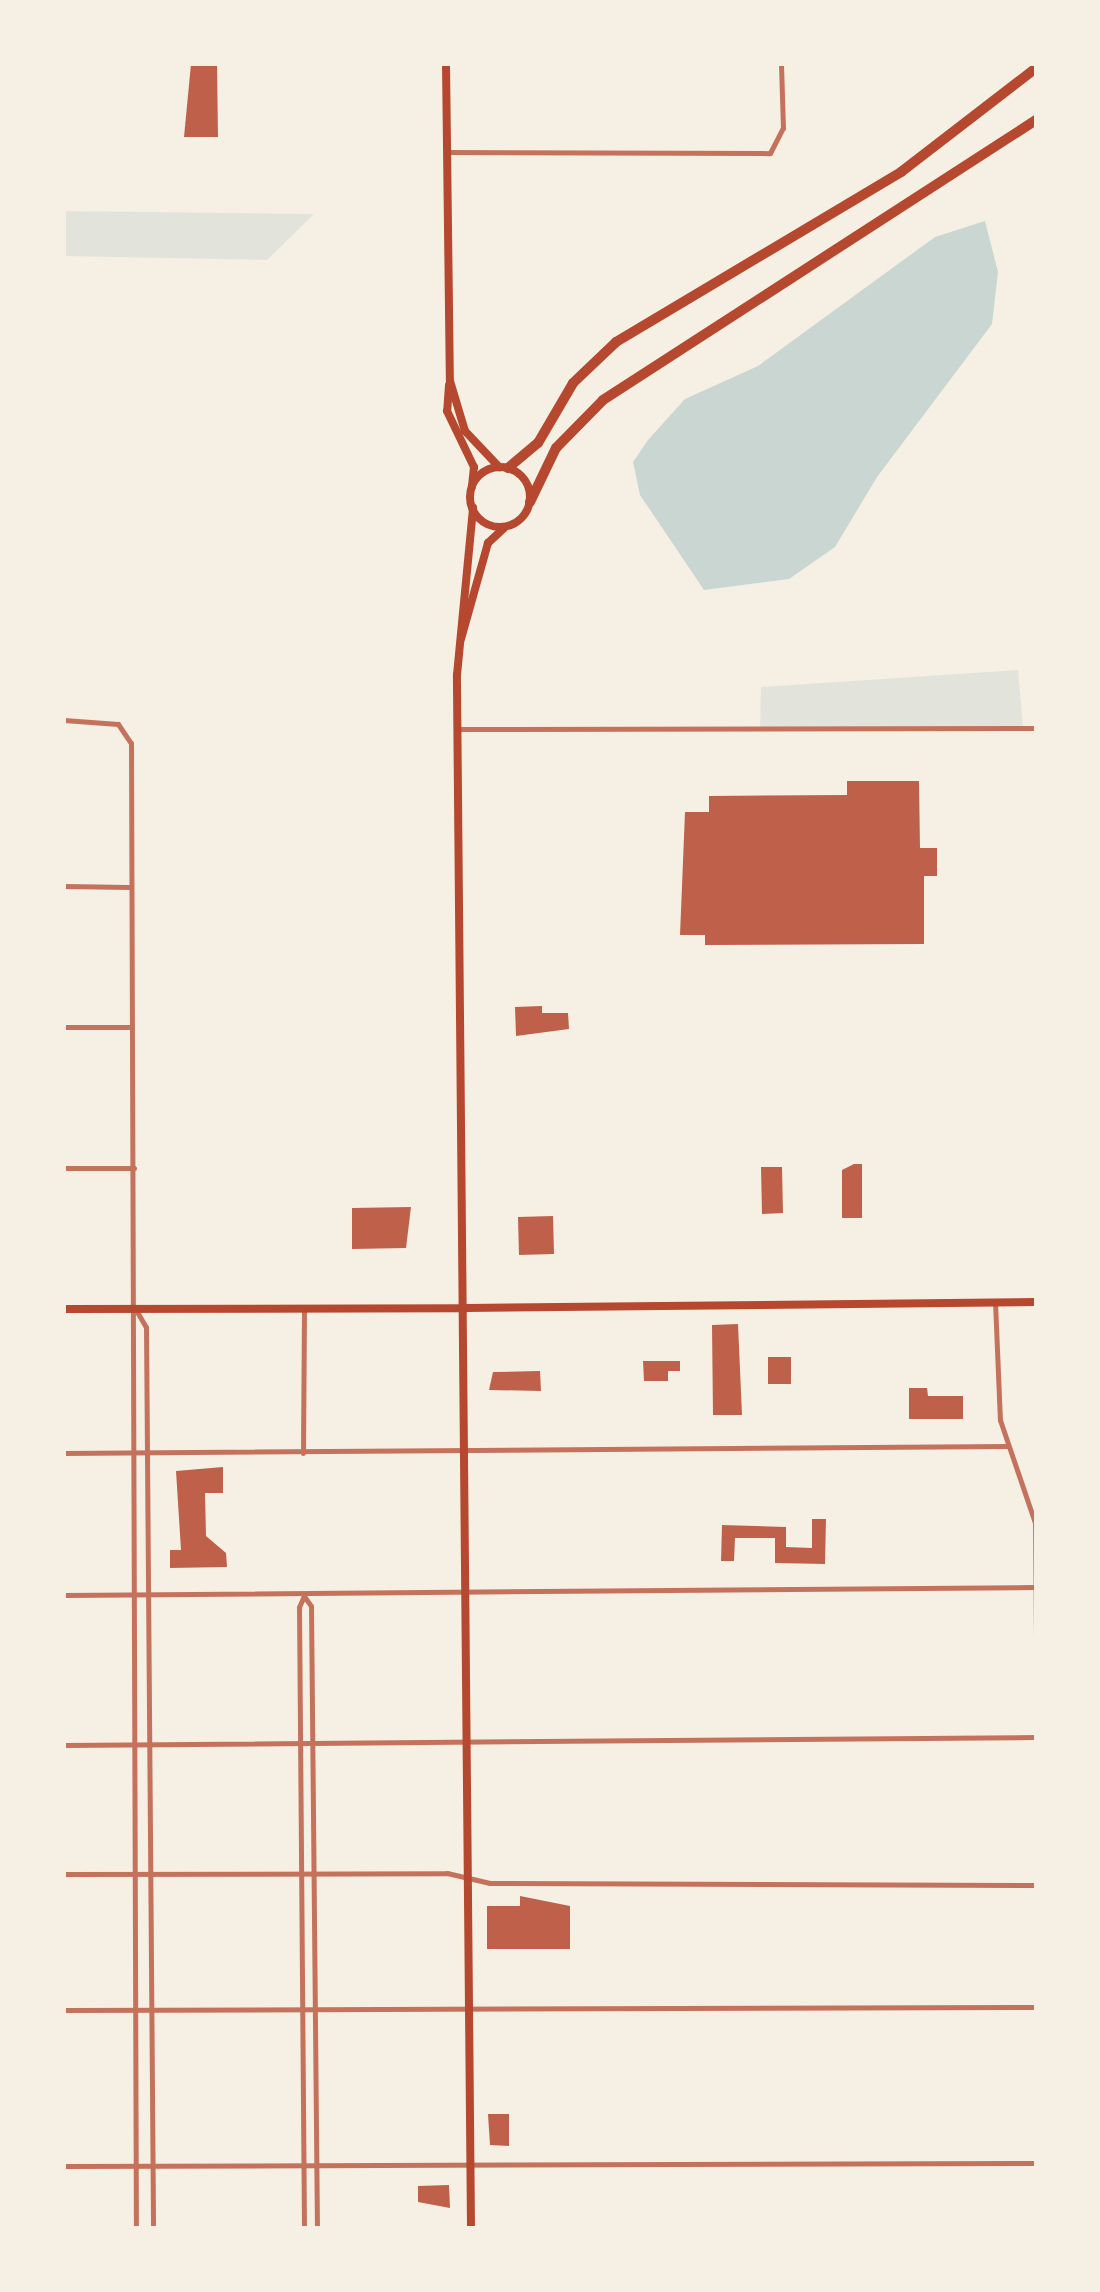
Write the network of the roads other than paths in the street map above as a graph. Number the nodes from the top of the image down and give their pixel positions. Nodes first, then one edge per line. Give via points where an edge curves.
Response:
1 (446, 64) edge
2 (781, 64) edge
3 (1036, 68) edge
4 (1036, 120) edge
5 (447, 152) junction
6 (450, 381) junction
7 (504, 468) junction
8 (472, 487) junction
9 (530, 502) junction
10 (473, 508) junction
11 (509, 525) junction
12 (461, 640) junction
13 (64, 720) edge
14 (1036, 728) edge
15 (458, 729) junction
16 (64, 886) edge
17 (129, 887) junction
18 (64, 1027) edge
19 (129, 1027) junction
20 (64, 1168) edge
21 (134, 1168) junction
22 (995, 1302) junction
23 (1036, 1302) edge
24 (467, 1308) junction
25 (64, 1309) edge
26 (136, 1309) junction
27 (304, 1309) junction
28 (1007, 1446) junction
29 (466, 1450) junction
30 (130, 1451) junction
31 (64, 1453) edge
32 (148, 1453) junction
33 (303, 1453) junction
34 (1035, 1587) edge
35 (465, 1593) junction
36 (150, 1594) junction
37 (64, 1595) edge
38 (129, 1595) junction
39 (304, 1596) junction
40 (1036, 1634) edge
41 (1036, 1737) edge
42 (466, 1740) junction
43 (132, 1743) junction
44 (149, 1743) junction
45 (300, 1743) junction
46 (314, 1743) junction
47 (64, 1745) edge
48 (302, 1873) junction
49 (314, 1873) junction
50 (64, 1874) edge
51 (131, 1874) junction
52 (150, 1874) junction
53 (468, 1878) junction
54 (1036, 1885) edge
55 (302, 2007) junction
56 (469, 2007) junction
57 (1036, 2007) edge
58 (314, 2008) junction
59 (133, 2009) junction
60 (151, 2009) junction
61 (64, 2010) edge
62 (1036, 2163) edge
63 (304, 2164) junction
64 (317, 2164) junction
65 (135, 2165) junction
66 (152, 2165) junction
67 (470, 2165) junction
68 (64, 2166) edge
69 (136, 2228) edge
70 (153, 2228) edge
71 (304, 2228) edge
72 (317, 2228) edge
73 (471, 2228) edge

1 - 5 main road
2 - 5 street via 783,128 770,153
3 - 7 highway via 901,172 616,342 573,383 538,443
4 - 9 highway via 603,400 556,448
5 - 6 main road
6 - 7 main road via 465,431
6 - 8 main road via 447,411 474,467
7 - 8 main road
7 - 9 main road via 525,481
8 - 10 main road
9 - 11 main road
10 - 11 main road via 488,524
10 - 12 main road
11 - 12 main road via 488,543
12 - 15 main road
13 - 17 street via 127,730
14 - 15 street
15 - 24 main road
16 - 17 street
17 - 19 street
18 - 19 street
19 - 21 street
20 - 21 street
21 - 26 street
22 - 23 main road
22 - 24 main road
22 - 28 street via 996,1396
24 - 27 main road
24 - 29 main road
25 - 26 main road
26 - 27 main road
26 - 30 street via 129,1324
26 - 32 street via 146,1327
27 - 33 street
28 - 29 street
28 - 34 street via 1032,1502
29 - 33 street
29 - 35 main road
30 - 31 street
30 - 32 street
30 - 38 street
32 - 33 street
32 - 36 street
34 - 35 street
34 - 40 street
35 - 39 street
35 - 42 main road
36 - 38 street
36 - 39 street
36 - 44 street
37 - 38 street
38 - 43 street
39 - 45 street
39 - 46 street via 311,1606
41 - 42 street
42 - 46 street
42 - 53 main road
43 - 44 street
43 - 47 street
43 - 51 street
44 - 45 street
44 - 52 street
45 - 46 street
45 - 48 street
46 - 49 street
48 - 49 street
48 - 52 street
48 - 55 street
49 - 53 street
49 - 58 street
50 - 51 street
51 - 52 street
51 - 59 street
52 - 60 street
53 - 54 street
53 - 56 main road
55 - 58 street
55 - 60 street
55 - 63 street
56 - 57 street
56 - 58 street
56 - 67 main road
58 - 64 street
59 - 60 street
59 - 61 street
59 - 65 street
60 - 66 street
62 - 67 street
63 - 64 street
63 - 66 street
63 - 71 street
64 - 67 street
64 - 72 street
65 - 66 street
65 - 68 street
65 - 69 street
66 - 70 street
67 - 73 main road

